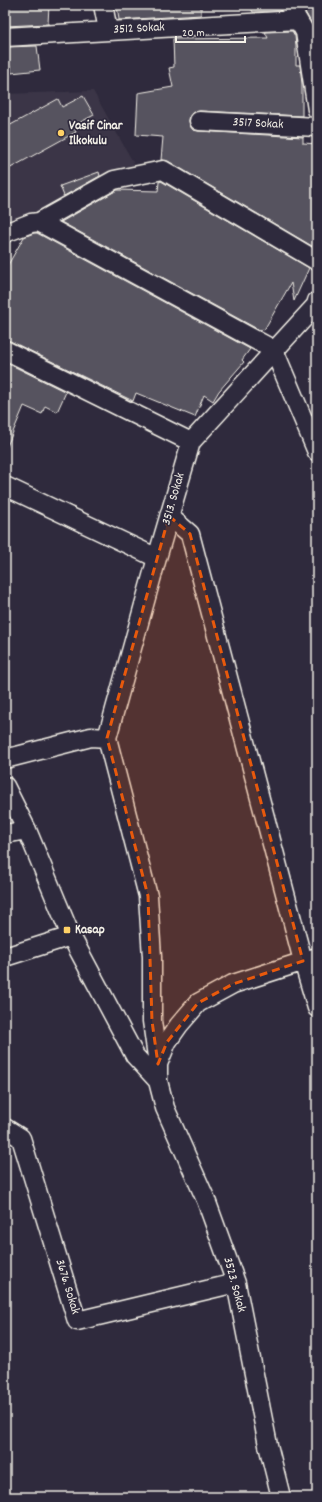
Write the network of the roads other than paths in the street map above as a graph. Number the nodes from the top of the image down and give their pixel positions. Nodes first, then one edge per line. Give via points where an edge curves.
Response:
1 (103, 5) edge
2 (293, 12) edge
3 (108, 30) junction
4 (5, 37) edge
5 (317, 110) edge
6 (199, 120) dead end
7 (317, 127) edge
8 (39, 222) junction
9 (5, 233) edge
10 (317, 262) edge
11 (317, 303) edge
12 (5, 350) edge
13 (274, 350) junction
14 (191, 442) junction
15 (317, 452) edge
16 (5, 486) edge
17 (170, 516) junction
18 (156, 558) junction
19 (107, 738) junction
20 (5, 759) edge
21 (5, 786) edge
22 (26, 830) junction
23 (5, 834) edge
24 (71, 936) junction
25 (5, 957) edge
26 (310, 959) edge
27 (317, 1008) edge
28 (158, 1072) junction
29 (5, 1128) edge
30 (236, 1283) junction
31 (281, 1497) edge

1 - 3 street
2 - 3 street, 3512 Sokak
2 - 5 street via 305,32
3 - 4 street, 3512 Sokak
6 - 7 street, 3517 Sokak
8 - 9 street via 31,222
8 - 10 street via 114,180 163,170
8 - 13 street
11 - 13 street, 3513. Sokak
12 - 14 street
13 - 14 street, 3513. Sokak
13 - 15 street
14 - 17 street, 3513. Sokak
16 - 18 street
17 - 18 street, 3513. Sokak
17 - 26 street via 190,534
18 - 19 street, 3513. Sokak
19 - 20 street via 91,737
19 - 28 street, 3523. Sokak via 148,896 152,957 152,1021
21 - 22 street
22 - 23 street
22 - 24 street
24 - 25 street
24 - 28 street via 135,1056
26 - 27 street
26 - 28 street via 233,984 198,1003 167,1042
28 - 30 street, 3523. Sokak via 165,1108 206,1200
29 - 30 street, 3676. Sokak via 21,1138 78,1321
30 - 31 street, 3523. Sokak via 268,1445

